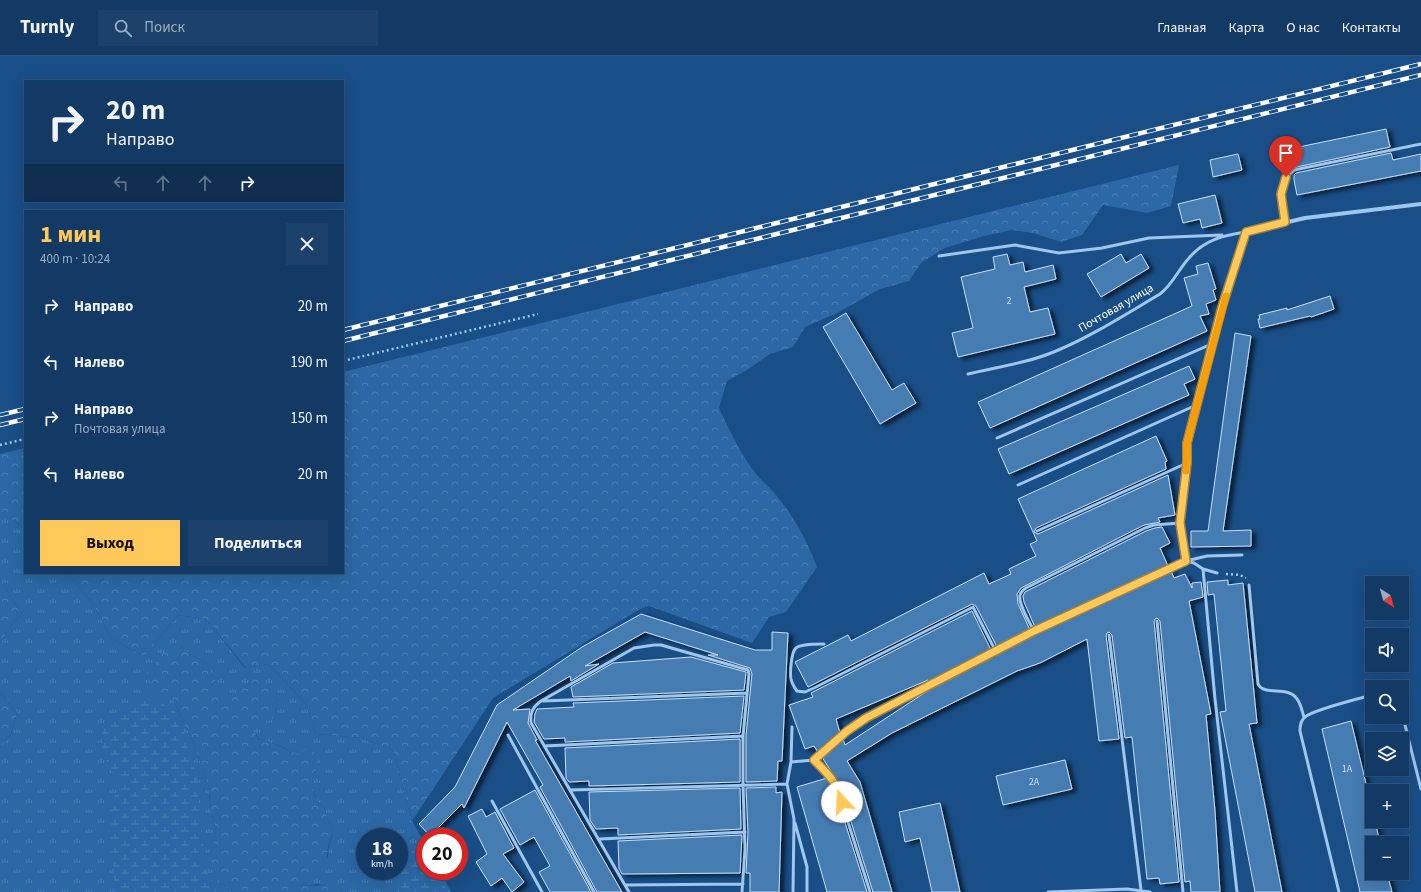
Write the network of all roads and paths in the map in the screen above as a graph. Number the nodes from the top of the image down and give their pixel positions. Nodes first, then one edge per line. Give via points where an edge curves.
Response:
1 (1421, 144) edge
2 (1421, 204) edge
3 (1285, 222) junction
4 (1246, 232) junction
5 (1227, 235) junction
6 (939, 256) dead end
7 (538, 314) dead end
8 (1212, 348) junction
9 (344, 361) edge
10 (968, 374) dead end
11 (1196, 408) junction
12 (997, 438) dead end
13 (24, 439) edge
14 (0, 445) edge
15 (1187, 463) junction
16 (1018, 485) dead end
17 (1180, 523) junction
18 (1037, 532) dead end
19 (1242, 555) dead end
20 (1186, 561) junction
21 (1203, 569) junction
22 (1217, 572) joint
23 (1249, 585) joint
24 (1157, 621) dead end
25 (1034, 631) junction
26 (1109, 635) dead end
27 (824, 644) dead end
28 (996, 652) junction
29 (747, 693) junction
30 (1365, 697) edge
31 (541, 701) junction
32 (1304, 717) junction
33 (1405, 724) edge
34 (792, 727) dead end
35 (508, 735) dead end
36 (743, 736) junction
37 (545, 746) junction
38 (814, 760) junction
39 (790, 762) junction
40 (743, 784) junction
41 (787, 784) junction
42 (1421, 789) edge
43 (571, 790) junction
44 (492, 801) dead end
45 (794, 819) junction
46 (745, 832) junction
47 (600, 839) junction
48 (743, 884) junction
49 (626, 885) junction
50 (1141, 890) junction
51 (542, 892) edge
52 (594, 892) edge
53 (630, 892) edge
54 (742, 892) edge
55 (793, 892) edge
56 (807, 892) edge
57 (870, 892) edge
58 (1048, 892) edge
59 (1150, 892) edge
60 (1183, 892) edge
61 (1237, 892) edge
62 (1339, 892) edge

1 - 3 lane via 1294,170 1286,177 1281,194
2 - 3 street, Почтовая улица
3 - 4 street, Почтовая улица
4 - 5 lane, Почтовая улица
4 - 8 lane
5 - 6 lane via 1149,238 1102,248 1059,253 1015,245
5 - 10 lane, Почтовая улица via 1212,240 1199,249 1189,258 1168,288 1160,294 1081,340 1031,360
7 - 9 path
8 - 11 lane
8 - 12 lane via 1206,346
11 - 15 lane via 1187,443
11 - 16 lane via 1192,407
13 - 14 path
15 - 17 lane
15 - 18 lane
17 - 20 lane
17 - 25 lane via 1145,528 1021,591 1020,602
19 - 20 lane via 1206,556
20 - 21 lane
20 - 25 lane
21 - 22 lane
21 - 61 lane
22 - 23 path via 1244,576
23 - 32 lane via 1258,684 1265,690 1294,695
24 - 60 lane
25 - 28 lane
26 - 50 lane
27 - 28 lane via 799,646 794,649 791,679 797,691 805,692 814,688 973,607
28 - 38 lane via 866,718
29 - 31 lane
29 - 31 lane via 748,670 654,645 634,648
29 - 36 lane
30 - 32 lane
31 - 37 lane via 530,715
32 - 62 lane via 1300,731
33 - 42 lane
34 - 39 lane
35 - 52 lane
36 - 37 lane
36 - 40 lane
37 - 43 lane
38 - 39 lane
38 - 57 lane via 837,787
39 - 41 lane
40 - 41 lane
40 - 43 lane
40 - 46 lane
41 - 45 lane
43 - 47 lane
44 - 51 lane
45 - 55 lane
45 - 56 lane via 808,867
46 - 47 lane
46 - 48 lane
47 - 49 lane
48 - 49 lane
48 - 54 lane
49 - 53 lane
50 - 58 lane
50 - 59 lane

